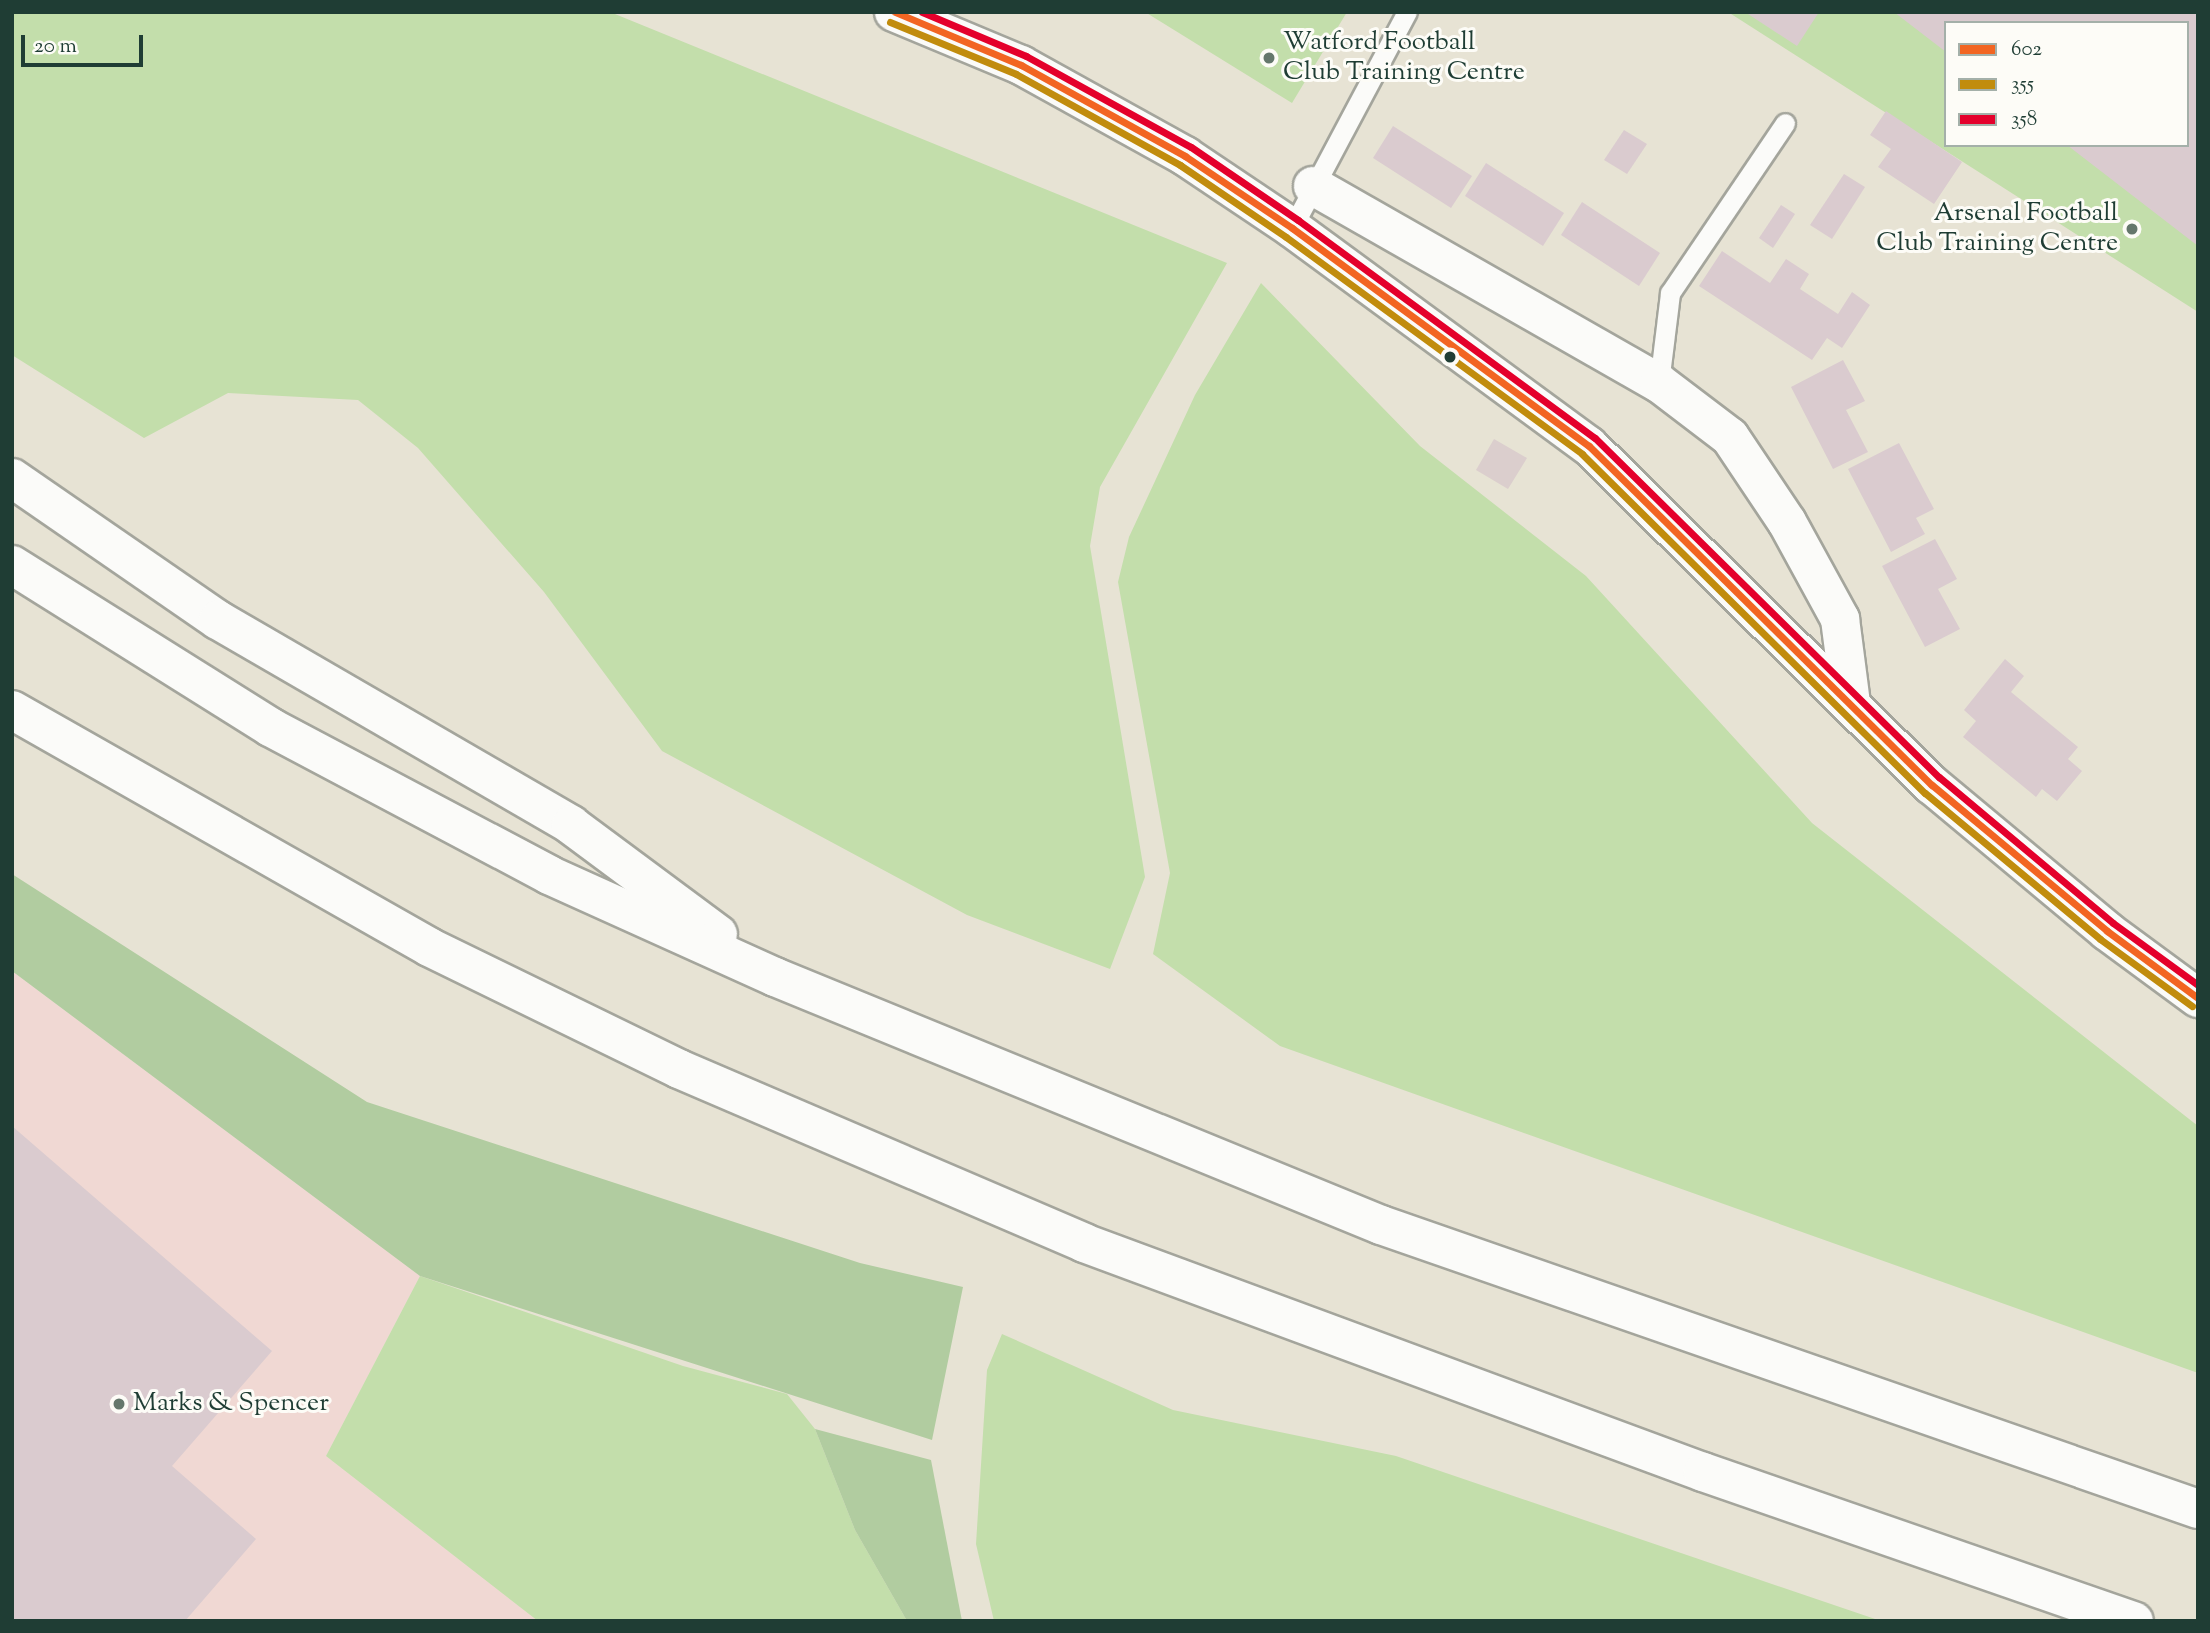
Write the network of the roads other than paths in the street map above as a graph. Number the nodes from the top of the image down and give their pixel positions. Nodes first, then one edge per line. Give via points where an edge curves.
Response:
1 (894, 12) edge
2 (1407, 12) edge
3 (1786, 123) dead end
4 (1313, 186) junction
5 (1292, 228) junction
6 (1659, 383) junction
7 (12, 478) edge
8 (12, 565) edge
9 (1851, 704) junction
10 (12, 710) edge
11 (775, 977) junction
12 (2198, 999) edge
13 (2198, 1509) edge
14 (2134, 1621) edge

1 - 5 main road via 1021,65 1185,156
2 - 4 lane
3 - 6 lane via 1670,293
4 - 5 lane
4 - 6 main road
5 - 9 main road via 1589,446
6 - 9 main road via 1730,438 1787,522 1840,620
7 - 11 main road via 218,620 571,825
8 - 11 main road via 270,727 549,875
9 - 12 main road via 1932,785 2107,931
10 - 14 main road via 429,947 679,1069 1020,1216 1703,1472
11 - 13 main road via 1381,1225

